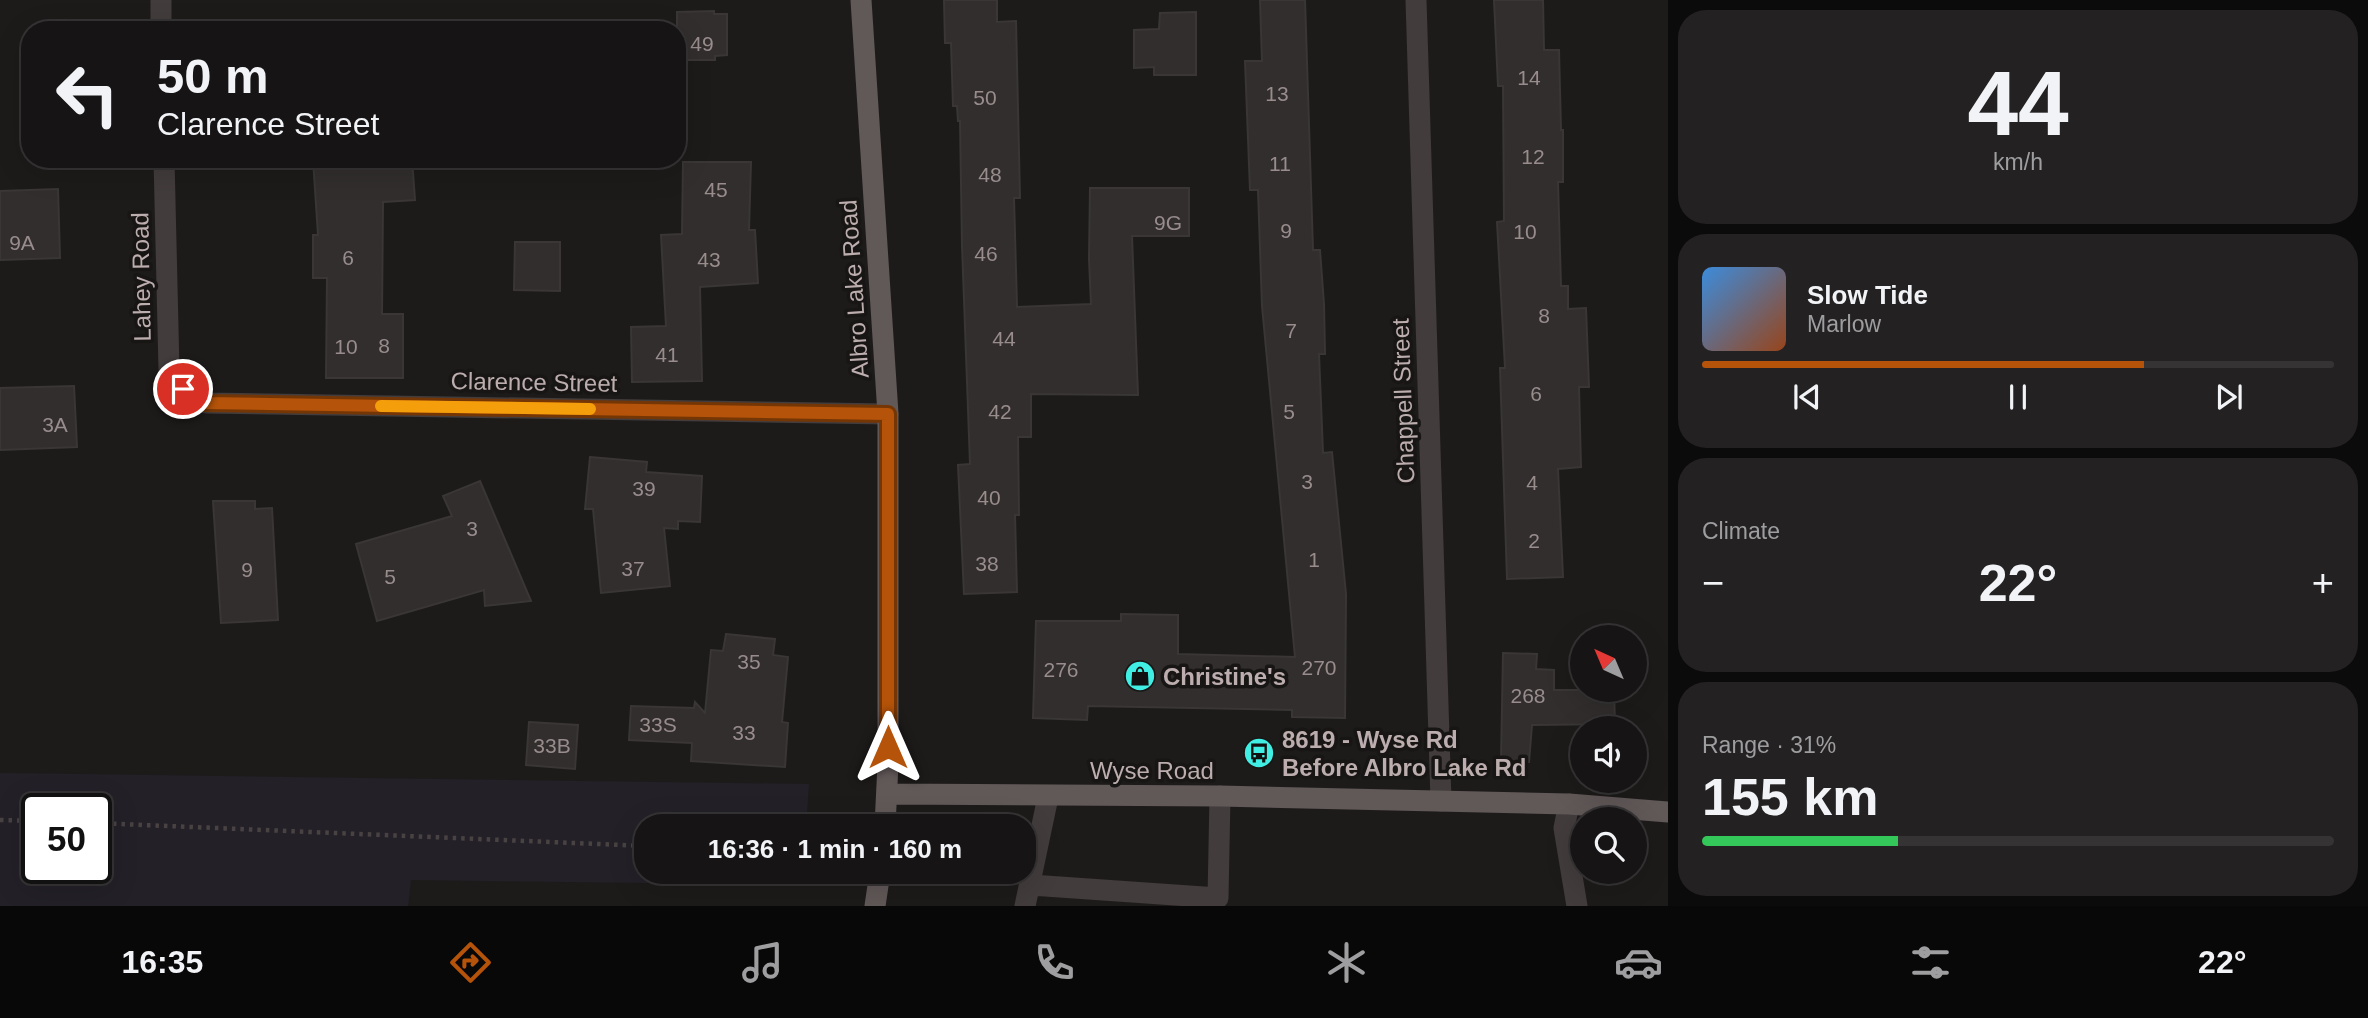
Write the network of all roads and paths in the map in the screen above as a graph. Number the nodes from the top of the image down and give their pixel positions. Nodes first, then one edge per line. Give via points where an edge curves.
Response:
1 (160, 0) edge
2 (861, 0) edge
3 (1416, 0) edge
4 (161, 21) edge
5 (164, 168) edge
6 (183, 389) joint
7 (888, 414) junction
8 (887, 794) junction
9 (1220, 796) junction
10 (1048, 797) junction
11 (1441, 801) junction
12 (1569, 804) junction
13 (1668, 812) edge
14 (886, 814) edge
15 (0, 820) edge
16 (21, 821) edge
17 (112, 825) edge
18 (634, 846) edge
19 (878, 884) edge
20 (1028, 896) edge
21 (875, 906) edge
22 (1577, 906) edge

1 - 4 street
2 - 7 main road, Albro Lake Road
3 - 11 street, Chappell Street
5 - 6 street, Lahey Road via 169,370
6 - 7 street, Clarence Street via 206,403
7 - 8 main road, Albro Lake Road
8 - 10 main road, Wyse Road
8 - 14 main road, Albro Lake Road
9 - 10 main road, Wyse Road
9 - 11 main road, Wyse Road
9 - 20 street via 1218,898
10 - 20 street
11 - 12 main road, Wyse Road
12 - 13 main road, Wyse Road
12 - 22 street via 1564,828
15 - 16 path
17 - 18 path
19 - 21 main road

